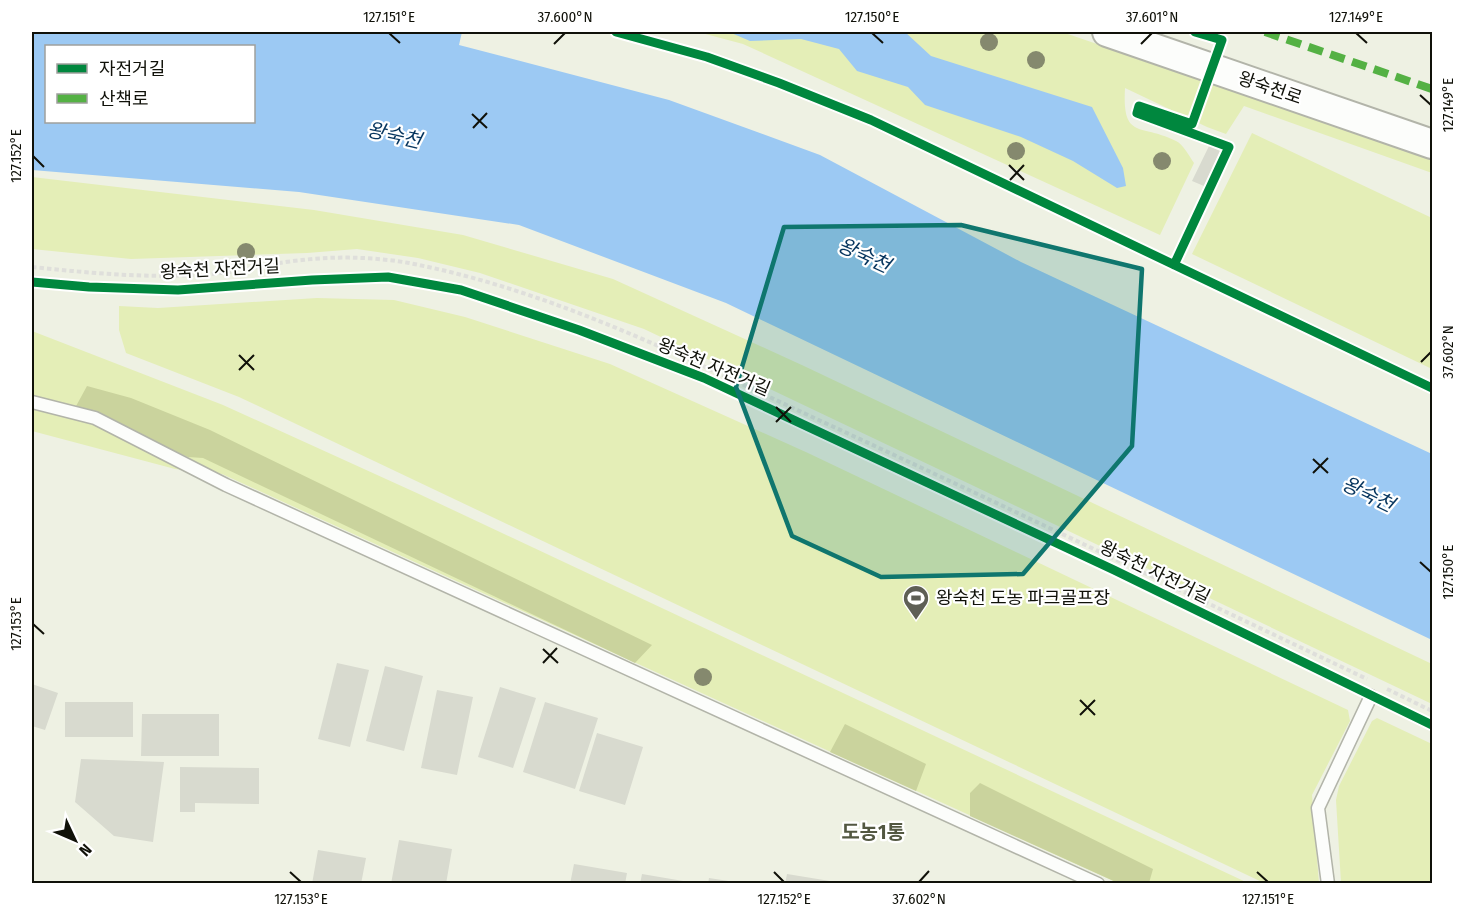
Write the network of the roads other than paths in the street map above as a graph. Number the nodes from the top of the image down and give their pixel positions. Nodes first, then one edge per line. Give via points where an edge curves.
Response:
1 (1107, 32) edge
2 (1432, 144) edge
3 (32, 402) edge
4 (1371, 696) dead end
5 (1098, 884) edge
6 (1328, 884) edge

1 - 2 street, 왕숙천로
3 - 5 lane via 95,418 226,484
4 - 6 lane via 1318,808

